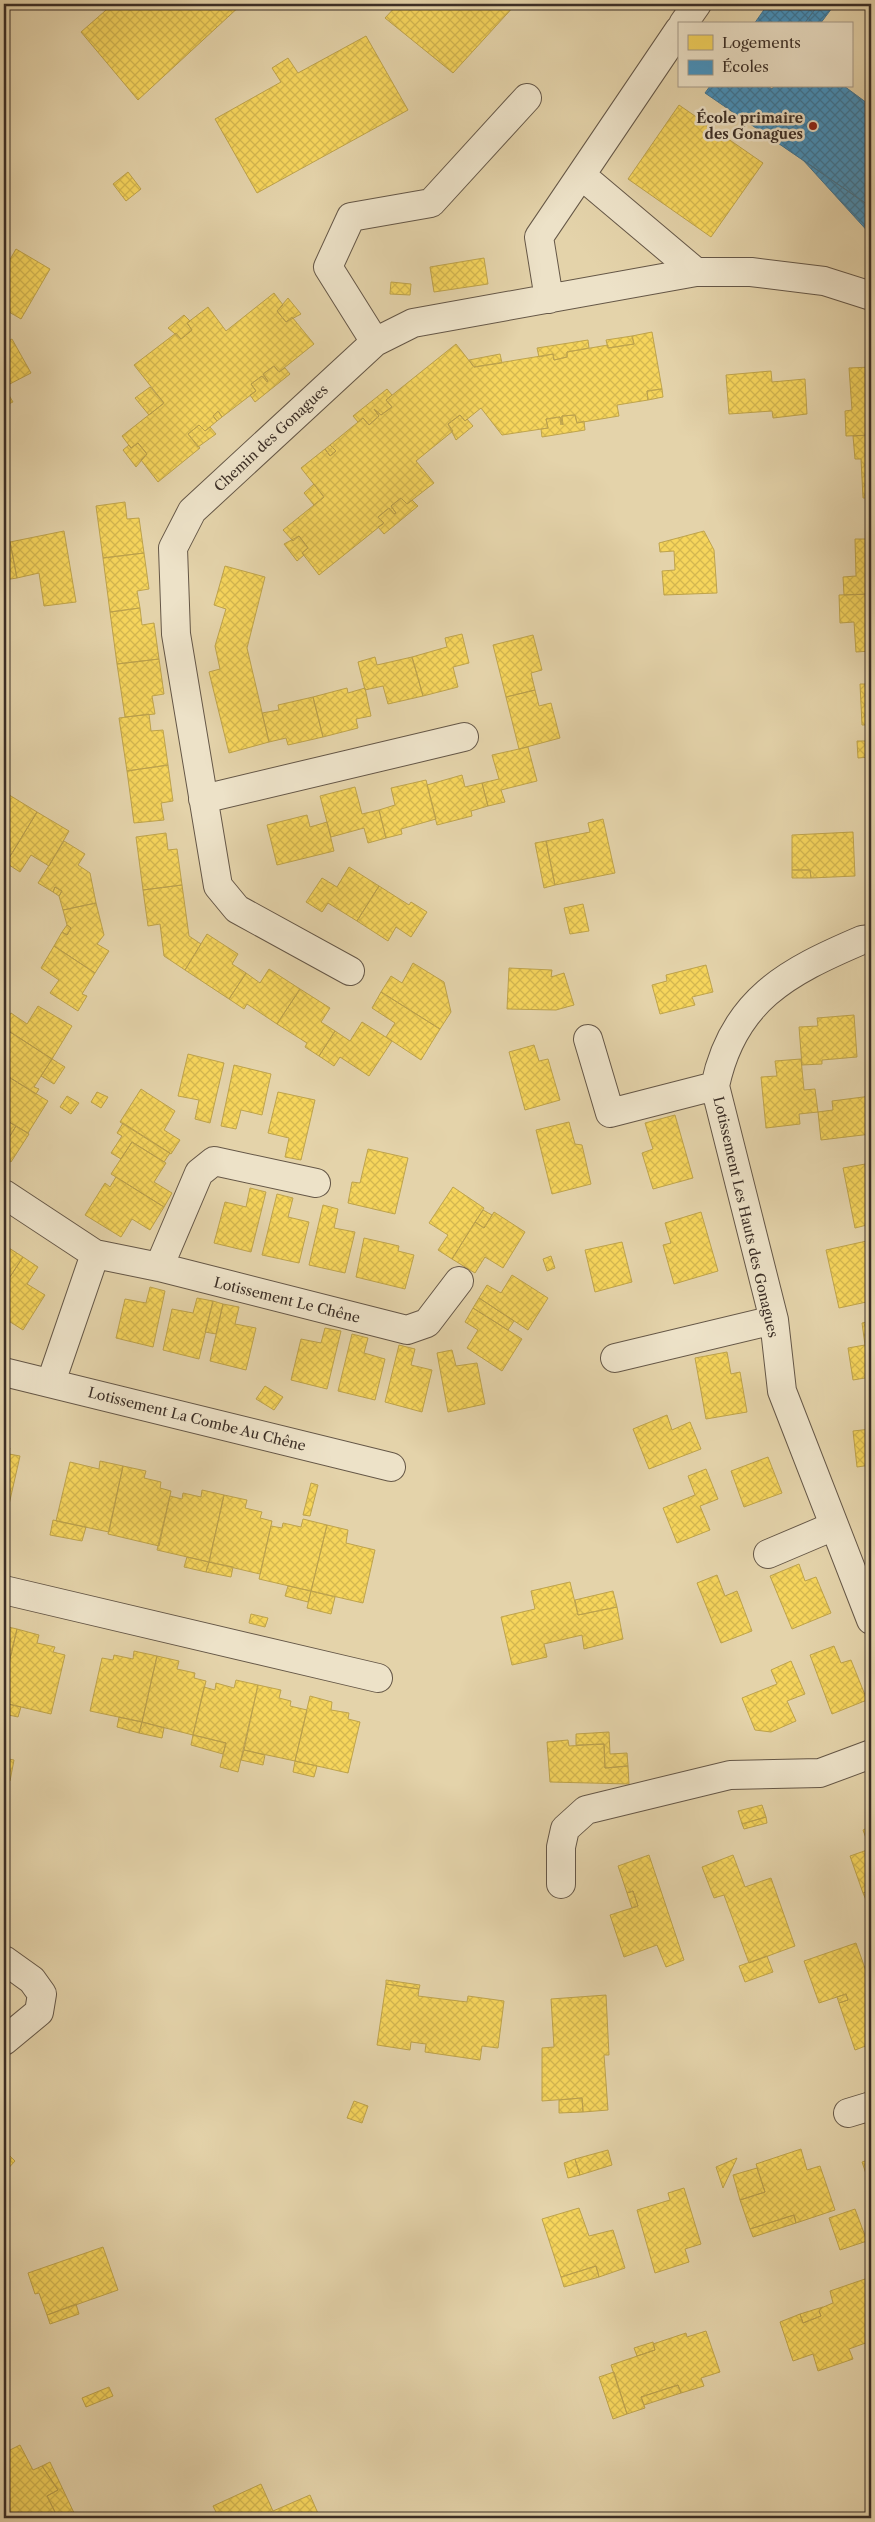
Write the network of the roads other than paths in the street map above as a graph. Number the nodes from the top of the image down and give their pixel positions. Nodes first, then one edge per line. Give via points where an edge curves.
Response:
1 (697, 4) edge
2 (684, 22) edge
3 (678, 31) edge
4 (527, 98) dead end
5 (580, 175) junction
6 (696, 272) junction
7 (871, 296) edge
8 (550, 299) junction
9 (375, 342) junction
10 (464, 737) dead end
11 (203, 799) junction
12 (871, 939) edge
13 (350, 971) dead end
14 (588, 1039) dead end
15 (715, 1086) junction
16 (316, 1183) dead end
17 (4, 1194) edge
18 (95, 1254) junction
19 (159, 1267) junction
20 (459, 1281) dead end
21 (774, 1320) junction
22 (615, 1358) dead end
23 (4, 1372) edge
24 (51, 1382) junction
25 (391, 1467) dead end
26 (834, 1526) junction
27 (768, 1554) dead end
28 (4, 1590) edge
29 (871, 1620) edge
30 (378, 1678) dead end
31 (871, 1754) edge
32 (561, 1884) dead end
33 (4, 1960) edge
34 (4, 2041) edge

1 - 2 street
3 - 5 street
4 - 9 street via 431,203 351,216 328,267
5 - 6 street
5 - 8 street via 539,237
6 - 7 street, Chemin des Gonagues via 751,272 824,281
6 - 8 street, Chemin des Gonagues
8 - 9 street, Chemin des Gonagues via 413,323
9 - 11 street, Chemin des Gonagues via 192,510 173,548 176,634
10 - 11 street
11 - 13 street, Chemin des Gonagues via 218,886 237,909
12 - 15 street, Lotissement Les Hauts des Gonagues via 810,962 769,990 741,1019 720,1061
14 - 15 street via 610,1113
15 - 21 street, Lotissement Les Hauts des Gonagues
16 - 19 street via 214,1161 199,1174
17 - 18 street
18 - 19 street, Lotissement Le Chêne
18 - 24 street
19 - 20 street, Lotissement Le Chêne via 407,1330 427,1323
21 - 22 street
21 - 26 street, Lotissement Les Hauts des Gonagues via 782,1390
23 - 24 street, Lotissement La Combe Au Chêne
24 - 25 street, Lotissement La Combe Au Chêne
26 - 27 street
26 - 29 street, Lotissement Les Hauts des Gonagues
28 - 30 street
31 - 32 street via 820,1773 730,1775 586,1810 566,1829 561,1847
33 - 34 street via 32,1980 42,1994 39,2012

